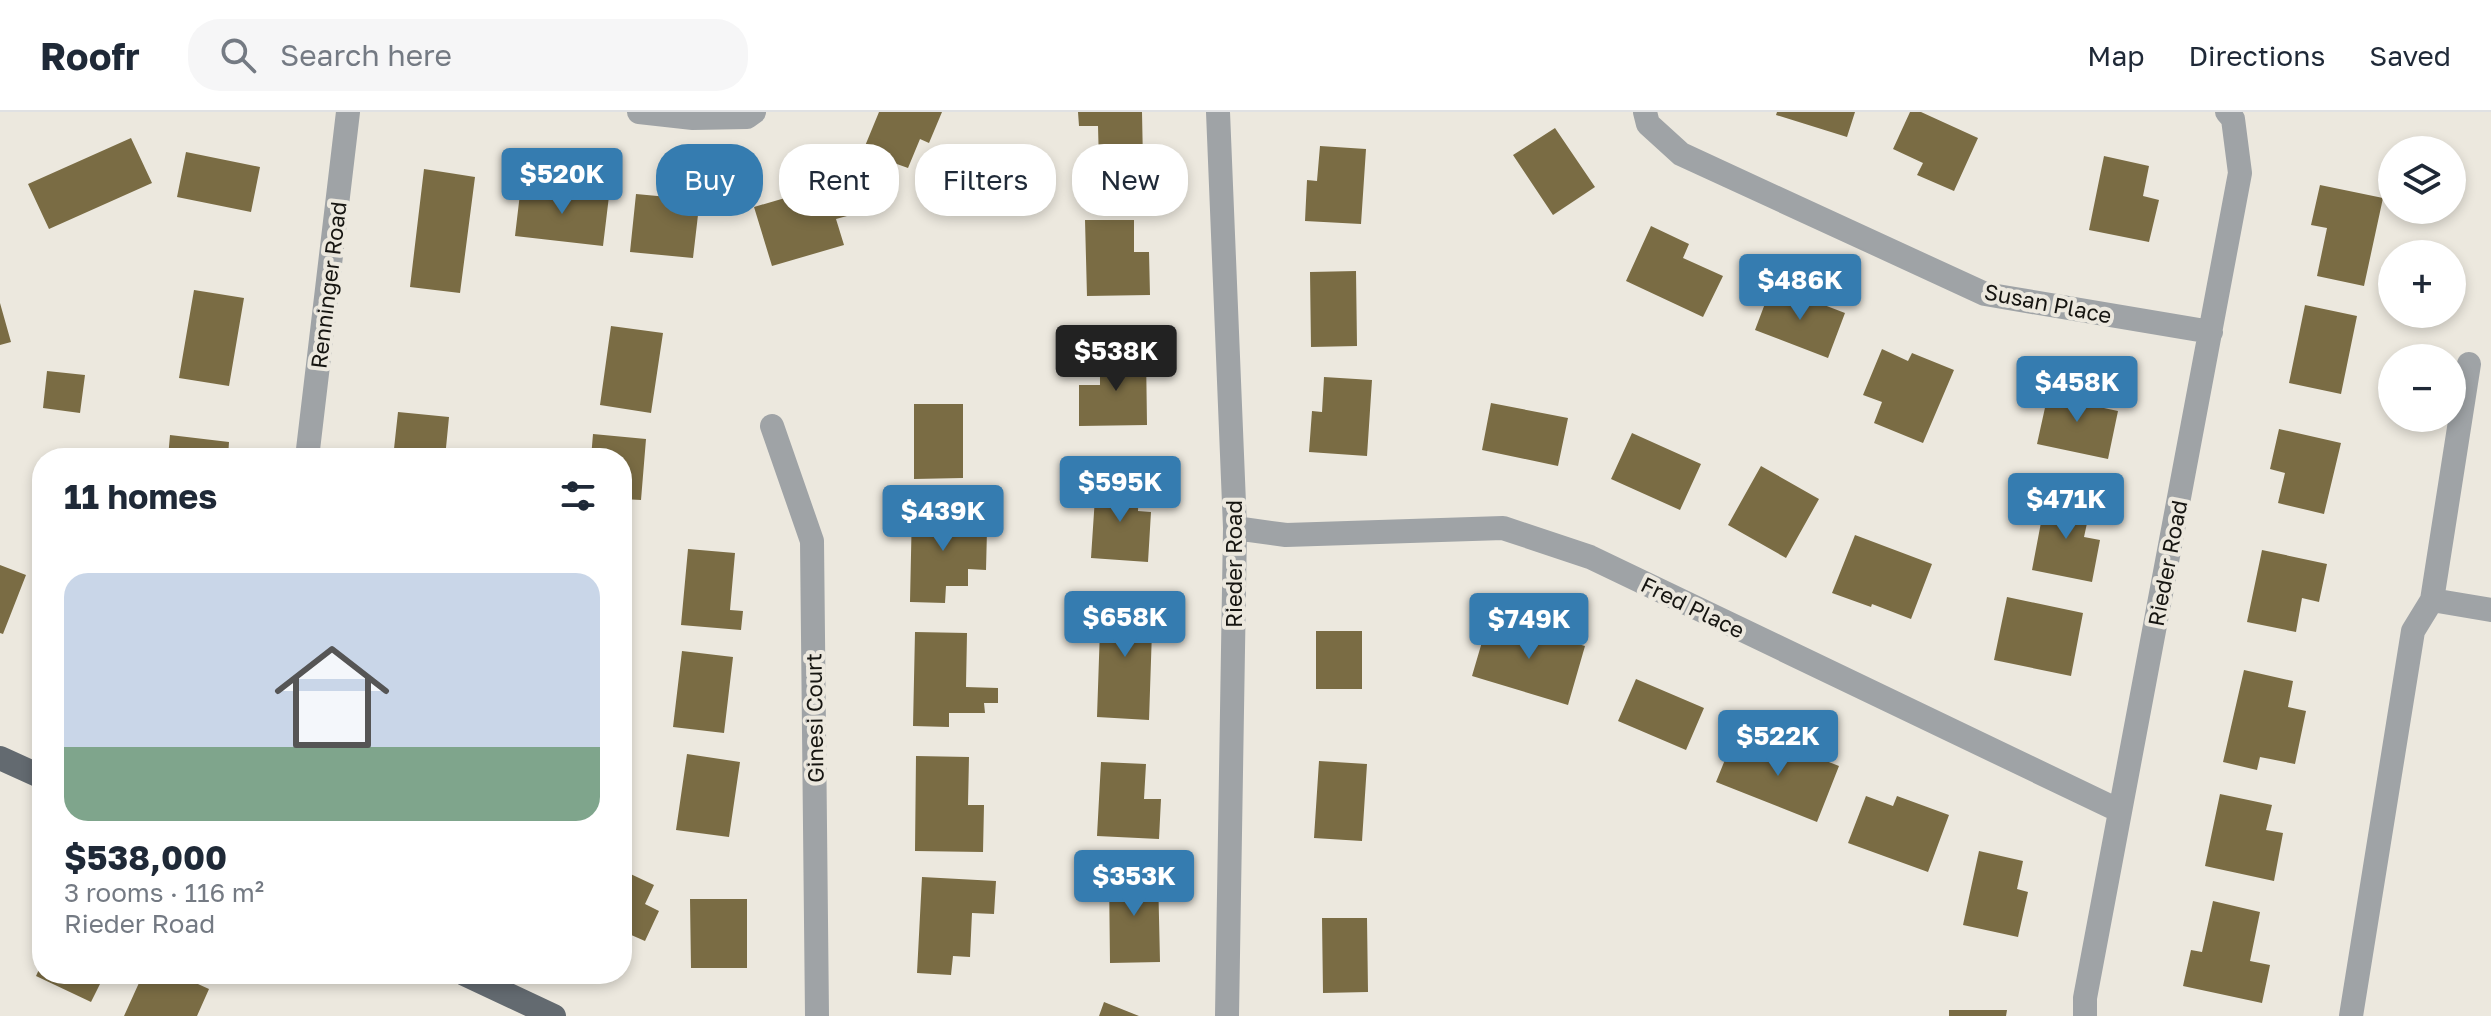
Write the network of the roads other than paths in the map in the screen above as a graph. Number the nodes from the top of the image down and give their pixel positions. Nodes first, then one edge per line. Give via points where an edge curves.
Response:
1 (348, 112) edge
2 (639, 112) edge
3 (754, 112) edge
4 (1218, 112) edge
5 (1645, 112) edge
6 (2227, 112) edge
7 (2211, 332) junction
8 (2469, 364) dead end
9 (772, 426) dead end
10 (308, 448) edge
11 (1235, 528) junction
12 (2432, 600) junction
13 (2491, 610) edge
14 (0, 758) edge
15 (32, 772) edge
16 (2120, 811) junction
17 (485, 984) edge
18 (554, 1016) edge
19 (817, 1016) edge
20 (1227, 1016) edge
21 (2085, 1016) edge
22 (2351, 1016) edge

1 - 10 street, Renninger Road
2 - 3 street via 693,118 747,117
4 - 11 street, Rieder Road
5 - 7 street, Susan Place via 1648,124 1681,154 1985,294
6 - 7 street, Rieder Road via 2233,119 2240,173
7 - 16 street, Rieder Road
8 - 12 street
9 - 19 street, Ginesi Court via 812,541
11 - 16 street, Fred Place via 1286,535 1503,528 1590,557
11 - 20 street, Rieder Road
12 - 13 street
12 - 22 street via 2413,631
14 - 15 main road
16 - 21 street, Rieder Road
17 - 18 main road

